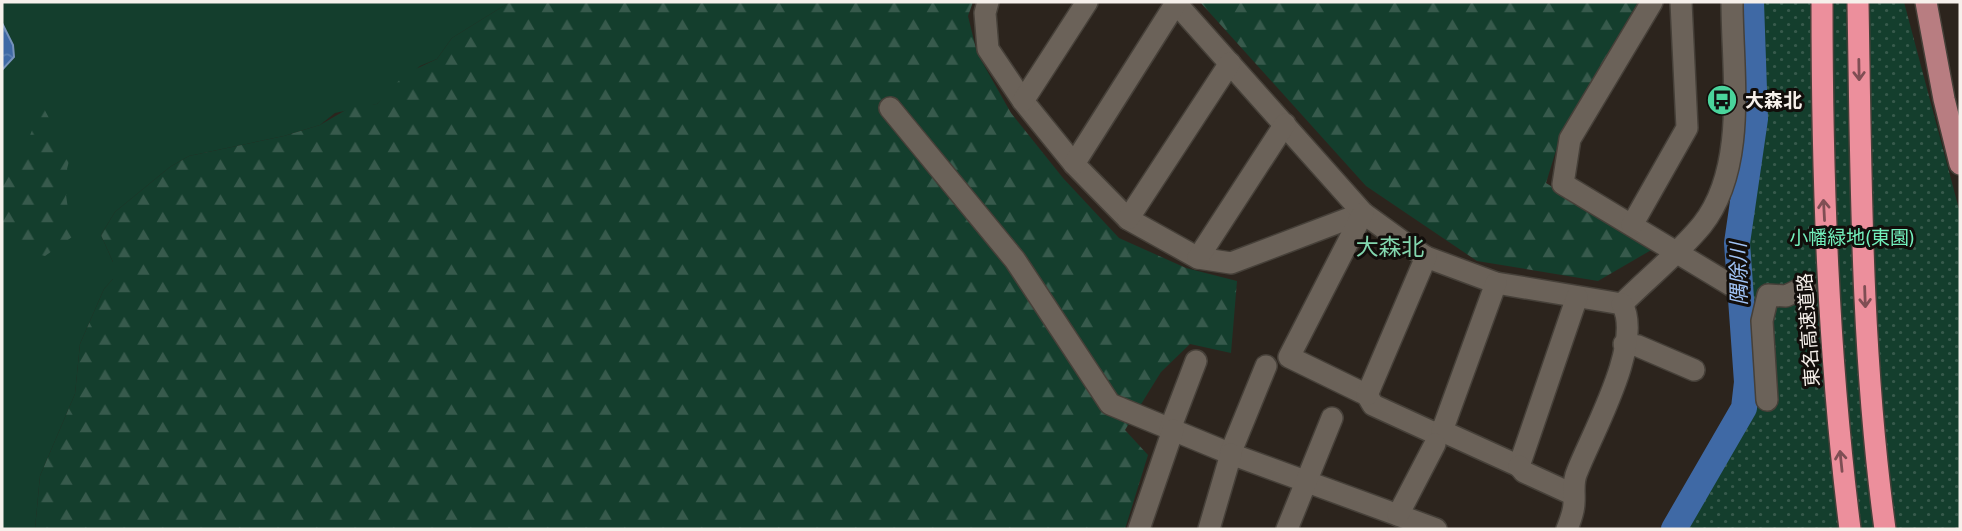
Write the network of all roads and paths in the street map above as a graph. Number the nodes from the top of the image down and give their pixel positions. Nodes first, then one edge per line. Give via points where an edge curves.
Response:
1 (988, 2) edge
2 (1087, 2) edge
3 (1175, 2) edge
4 (1652, 2) edge
5 (1681, 2) edge
6 (1732, 2) edge
7 (1822, 2) edge
8 (1858, 2) edge
9 (1926, 2) edge
10 (1230, 64) junction
11 (1023, 100) junction
12 (890, 108) dead end
13 (1285, 124) junction
14 (1074, 164) junction
15 (1960, 164) edge
16 (1363, 214) junction
17 (1128, 219) junction
18 (1632, 225) junction
19 (1674, 252) junction
20 (1426, 257) junction
21 (1198, 258) junction
22 (1496, 284) junction
23 (1734, 287) dead end
24 (1805, 287) dead end
25 (1577, 297) junction
26 (1622, 304) junction
27 (1624, 344) junction
28 (1196, 361) dead end
29 (1266, 366) dead end
30 (1694, 370) dead end
31 (1367, 395) junction
32 (1767, 400) dead end
33 (1332, 418) dead end
34 (1172, 430) junction
35 (1438, 437) junction
36 (1231, 454) junction
37 (1518, 466) junction
38 (1306, 480) junction
39 (1572, 494) junction
40 (1394, 520) edge
41 (1139, 529) edge
42 (1209, 529) edge
43 (1287, 529) edge
44 (1436, 529) edge
45 (1567, 529) edge
46 (1850, 529) edge
47 (1885, 529) edge

1 - 11 street via 988,49
2 - 11 street
3 - 10 street
3 - 14 street
4 - 18 street via 1570,139 1563,184
5 - 18 street via 1687,128
6 - 19 street via 1728,173 1702,224
46 -> 7 highway, 東名高速道路 via 1829,317
8 -> 47 highway via 1866,328
9 - 15 main road
10 - 13 street
10 - 17 street
11 - 14 street
12 - 34 street via 1015,260 1110,404
13 - 16 street
13 - 21 street
14 - 17 street
16 - 20 street
16 - 21 street via 1231,263
16 - 31 street via 1289,357
17 - 21 street
18 - 19 street
19 - 23 street
19 - 26 street
20 - 22 street
20 - 31 street
22 - 25 street
22 - 35 street
24 - 32 street via 1786,296 1768,295 1762,321
25 - 26 street
25 - 37 street
26 - 27 street via 1628,314
27 - 30 street
27 - 39 street via 1620,373 1576,473
28 - 34 street
29 - 36 street
31 - 35 street via 1373,405
33 - 38 street
34 - 36 street
34 - 41 street
35 - 37 street
35 - 40 street
36 - 38 street
36 - 42 street
37 - 39 street
38 - 40 street
38 - 43 street
39 - 45 street via 1575,501
40 - 44 street

